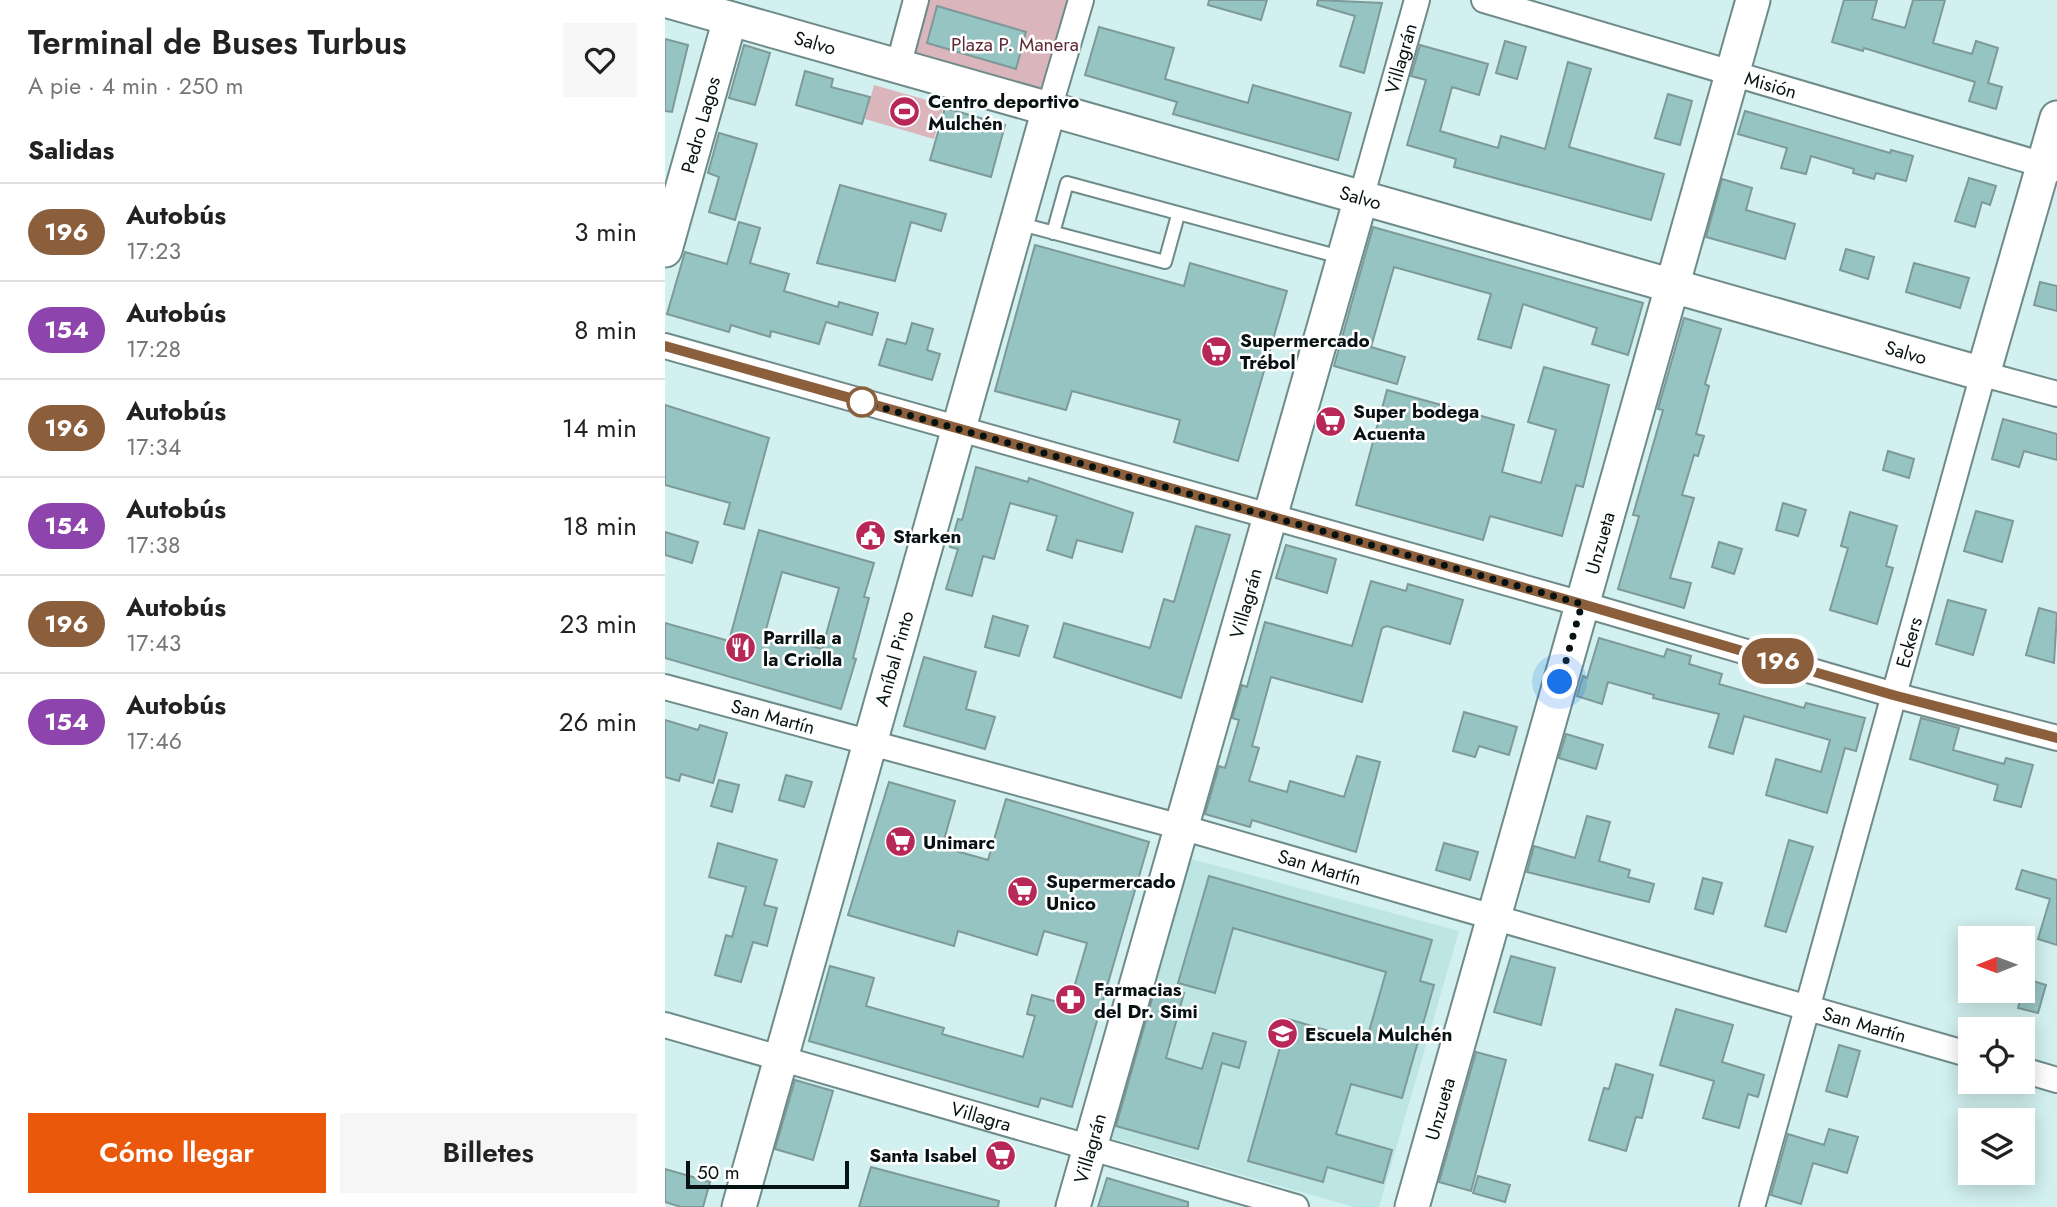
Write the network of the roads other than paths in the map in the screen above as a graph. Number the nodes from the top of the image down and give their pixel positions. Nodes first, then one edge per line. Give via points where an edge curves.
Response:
1 (665, 0) edge
2 (916, 0) edge
3 (1080, 0) edge
4 (1417, 0) edge
5 (1484, 0) edge
6 (1753, 0) edge
7 (733, 10) edge
8 (898, 67) junction
9 (1733, 72) junction
10 (1049, 110) junction
11 (2057, 118) edge
12 (2050, 167) edge
13 (1361, 198) junction
14 (1178, 215) junction
15 (1017, 223) junction
16 (1053, 233) junction
17 (665, 250) edge
18 (1344, 258) junction
19 (1672, 286) junction
20 (665, 346) edge
21 (1983, 374) junction
22 (2057, 394) edge
23 (959, 429) junction
24 (1270, 516) junction
25 (1582, 604) junction
26 (665, 687) edge
27 (1893, 695) junction
28 (2057, 738) edge
29 (870, 743) junction
30 (1181, 827) junction
31 (1494, 918) junction
32 (1807, 1007) junction
33 (665, 1025) edge
34 (1958, 1051) edge
35 (781, 1058) junction
36 (2035, 1074) edge
37 (2057, 1080) edge
38 (1090, 1146) junction
39 (739, 1207) edge
40 (1073, 1207) edge
41 (1296, 1207) edge
42 (1412, 1207) edge
43 (1752, 1207) edge

1 - 7 main road, Salvo
2 - 8 street
3 - 10 street
4 - 13 street, Villagrán
5 - 9 street, Misión
6 - 9 main road, Unzueta
7 - 8 main road, Salvo
7 - 17 main road, Pedro Lagos
8 - 10 main road, Salvo
9 - 12 street, Misión
9 - 19 main road, Unzueta
10 - 13 main road, Salvo
10 - 15 main road, Aníbal Pinto
11 - 12 main road, Eckers
12 - 21 main road, Eckers
13 - 18 main road, Villagrán
13 - 19 main road, Salvo
14 - 16 lane via 1165,262
14 - 16 lane via 1067,183
14 - 18 lane
15 - 16 lane
15 - 23 main road, Aníbal Pinto
18 - 24 main road, Villagrán
19 - 21 main road, Salvo
19 - 25 main road, Unzueta
20 - 23 street
21 - 22 street, Salvo
21 - 27 street, Eckers
23 - 24 street
23 - 29 main road, Aníbal Pinto
24 - 25 street
24 - 30 main road, Villagrán
25 - 27 street
25 - 31 main road, Unzueta
26 - 29 street, San Martín
27 - 28 street
27 - 32 street, Eckers
29 - 30 street, San Martín
29 - 35 main road, Aníbal Pinto
30 - 31 street, San Martín
30 - 38 main road, Villagrán
31 - 32 street, San Martín
31 - 42 main road, Unzueta
32 - 34 street, San Martín
32 - 43 street, Eckers
33 - 35 street, Villagra
35 - 38 street, Villagra
35 - 39 main road, Aníbal Pinto
36 - 37 street
38 - 40 main road, Villagrán
38 - 41 street, Villagra

